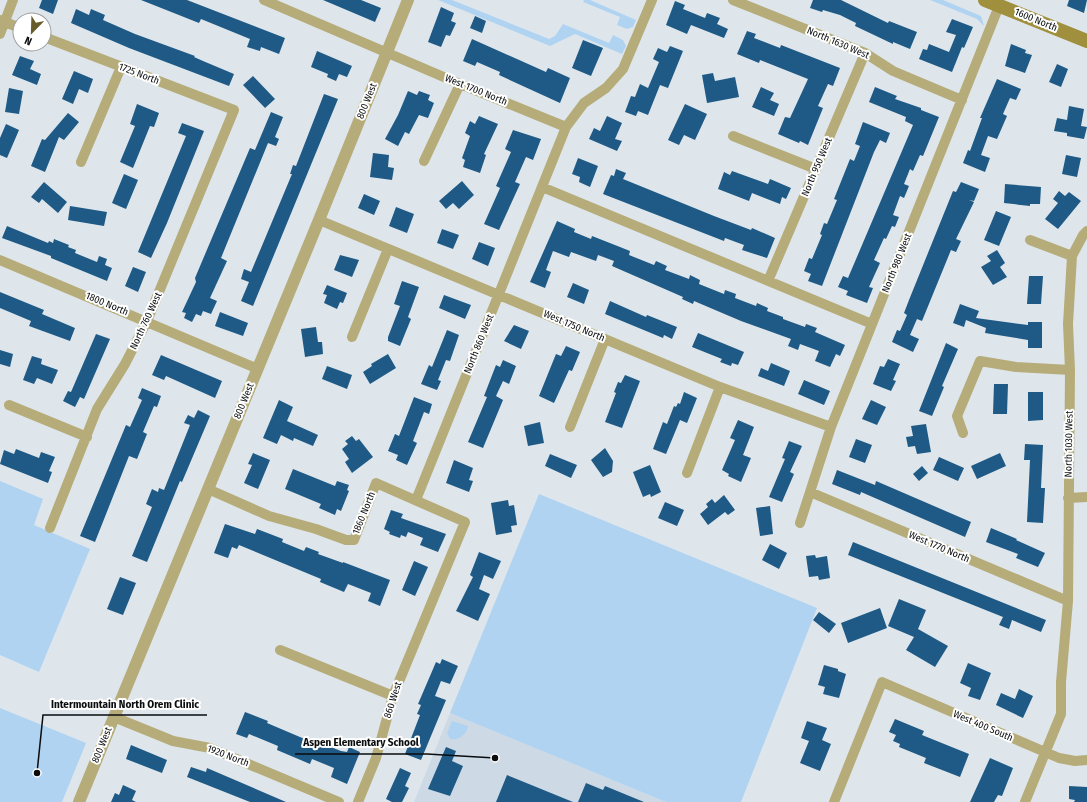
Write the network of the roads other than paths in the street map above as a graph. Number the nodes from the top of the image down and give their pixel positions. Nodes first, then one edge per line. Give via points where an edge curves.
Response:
1 (14, 0) edge
2 (264, 0) edge
3 (408, 0) edge
4 (652, 0) edge
5 (733, 0) edge
6 (985, 0) edge
7 (999, 6) junction
8 (3, 21) edge
9 (0, 34) edge
10 (52, 40) edge
11 (1087, 40) edge
12 (387, 52) junction
13 (865, 53) junction
14 (121, 68) junction
15 (460, 84) junction
16 (962, 100) junction
17 (234, 110) joint
18 (566, 126) junction
19 (733, 136) dead end
20 (424, 161) dead end
21 (81, 162) dead end
22 (816, 169) junction
23 (542, 187) junction
24 (319, 220) junction
25 (1087, 231) edge
26 (1030, 240) dead end
27 (388, 249) junction
28 (1072, 256) junction
29 (0, 260) edge
30 (768, 281) junction
31 (499, 294) junction
32 (147, 321) junction
33 (872, 324) junction
34 (352, 337) dead end
35 (605, 339) junction
36 (258, 369) junction
37 (1070, 370) junction
38 (720, 387) junction
39 (9, 405) dead end
40 (570, 427) dead end
41 (831, 427) junction
42 (963, 434) dead end
43 (87, 437) junction
44 (687, 473) dead end
45 (208, 489) junction
46 (810, 492) junction
47 (1087, 497) edge
48 (1068, 498) junction
49 (416, 500) junction
50 (800, 522) dead end
51 (50, 528) dead end
52 (444, 573) joint
53 (1068, 601) junction
54 (280, 650) dead end
55 (393, 696) junction
56 (114, 717) junction
57 (1044, 753) junction
58 (1087, 760) edge
59 (79, 802) edge
60 (339, 802) edge
61 (358, 802) edge
62 (834, 802) edge
63 (1025, 802) edge

1 - 8 street
2 - 12 street, West 1700 North
3 - 12 street, 800 West
4 - 18 street, North 860 West via 623,69 606,88 584,103
5 - 13 street, North 1630 West
6 - 7 main road, 1600 North
7 - 11 main road, 1600 North
7 - 16 street, North 980 West
8 - 9 street
10 - 14 street, 1725 North
12 - 15 street, West 1700 North
12 - 24 street, 800 West
13 - 16 street, North 1630 West via 893,71
13 - 22 street, North 950 West
14 - 17 street, 1725 North
14 - 21 street
15 - 18 street, West 1700 North
15 - 20 street
16 - 33 street, North 980 West
17 - 32 street, North 760 West
18 - 23 street, North 860 West
19 - 22 street
22 - 30 street, North 950 West
23 - 30 street
23 - 31 street, North 860 West
24 - 27 street, West 1750 North
24 - 36 street, 800 West
25 - 28 street, North 1030 West via 1082,235
26 - 28 street
27 - 31 street, West 1750 North
27 - 34 street
28 - 37 street, North 1030 West via 1068,324
29 - 32 street, 1800 North
30 - 33 street
31 - 35 street, West 1750 North
31 - 49 street, North 860 West
32 - 36 street, 1800 North
32 - 43 street, North 760 West via 125,364 97,409
33 - 41 street, North 980 West
35 - 38 street, West 1750 North
35 - 40 street
36 - 45 street, 800 West
37 - 42 street via 1016,367 980,361 957,416
37 - 48 street, North 1030 West
38 - 41 street, West 1750 North
38 - 44 street
39 - 43 street
41 - 46 street, North 980 West
43 - 51 street, North 760 West
45 - 49 street, 1860 North via 269,516 346,540 354,540 376,483
45 - 56 street, 800 West
46 - 50 street, North 980 West
46 - 53 street, West 1770 North
47 - 48 street
48 - 53 street, North 1030 West
49 - 52 street, 1860 North via 465,522
52 - 55 street, 860 West
53 - 57 street, North 1030 West via 1061,714
54 - 55 street
55 - 61 street, 860 West via 376,758
56 - 59 street, 800 West
56 - 60 street, 1920 North via 173,741 210,748
57 - 58 street, West 400 South via 1075,761
57 - 62 street, West 400 South via 882,682
57 - 63 street, North 1030 West

